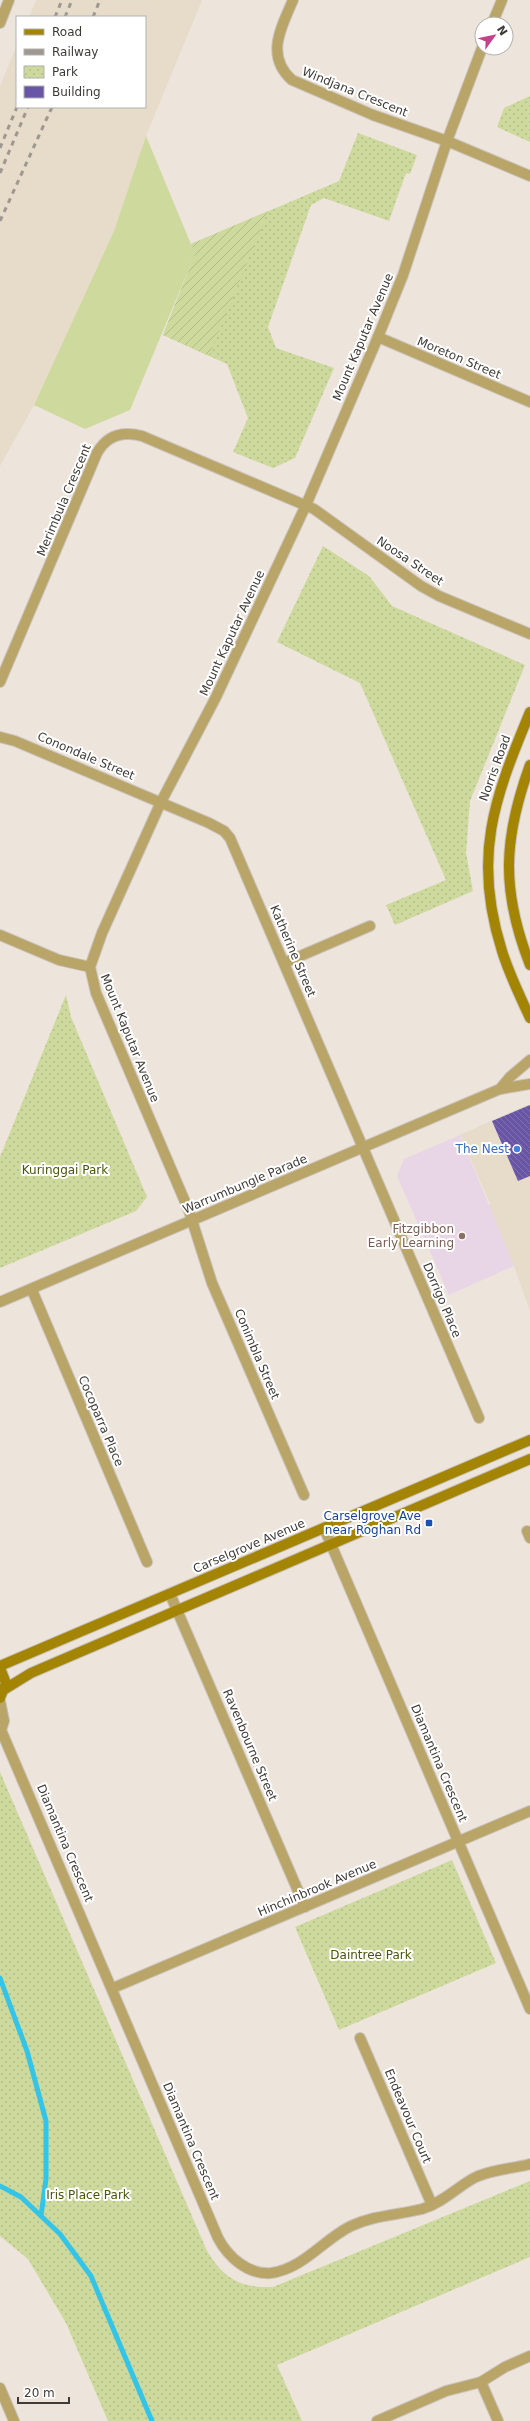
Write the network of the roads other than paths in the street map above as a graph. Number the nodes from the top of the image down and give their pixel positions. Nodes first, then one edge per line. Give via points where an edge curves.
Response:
1 (9, 0) edge
2 (293, 0) edge
3 (502, 0) edge
4 (495, 16) edge
5 (0, 23) edge
6 (479, 56) edge
7 (447, 141) junction
8 (530, 176) edge
9 (378, 338) junction
10 (530, 402) edge
11 (306, 505) junction
12 (530, 634) edge
13 (0, 682) edge
14 (530, 712) edge
15 (0, 737) edge
16 (530, 766) edge
17 (161, 802) junction
18 (370, 926) dead end
19 (0, 935) edge
20 (284, 963) junction
21 (530, 965) edge
22 (90, 967) junction
23 (530, 1018) edge
24 (530, 1060) edge
25 (530, 1084) edge
26 (500, 1089) junction
27 (363, 1147) junction
28 (192, 1221) junction
29 (32, 1290) junction
30 (0, 1302) edge
31 (479, 1418) dead end
32 (530, 1440) edge
33 (530, 1459) edge
34 (304, 1495) dead end
35 (324, 1528) junction
36 (332, 1544) junction
37 (147, 1562) dead end
38 (170, 1594) junction
39 (178, 1611) junction
40 (0, 1667) edge
41 (5, 1689) junction
42 (0, 1700) edge
43 (1, 1729) edge
44 (530, 1811) edge
45 (459, 1841) junction
46 (304, 1907) junction
47 (113, 1988) junction
48 (530, 2009) edge
49 (360, 2038) dead end
50 (530, 2164) edge
51 (432, 2205) junction
52 (530, 2356) edge
53 (481, 2382) junction
54 (0, 2388) edge
55 (14, 2421) edge
56 (377, 2421) edge
57 (498, 2421) edge

1 - 5 street
2 - 7 street, Windjana Crescent via 276,43 278,61 285,74 311,90
3 - 4 street
6 - 7 street, Mount Kaputar Avenue
7 - 8 street, Windjana Crescent
7 - 9 street, Mount Kaputar Avenue via 404,275
9 - 10 street, Moreton Street
9 - 11 street, Mount Kaputar Avenue
11 - 12 street, Noosa Street via 421,586 445,599
11 - 13 street, Merimbula Crescent via 142,436 123,433 108,439 97,453
11 - 17 street, Mount Kaputar Avenue via 216,697
14 - 23 street, Norris Road via 500,787 492,818 488,885 495,930 502,953
15 - 17 street, Conondale Street
16 - 21 street via 512,822 508,869 514,918
17 - 20 street, Katherine Street via 218,827 230,838
17 - 22 street, Mount Kaputar Avenue via 102,933
18 - 20 street
19 - 22 street via 58,960
20 - 27 street, Katherine Street
22 - 28 street, Mount Kaputar Avenue via 96,993
24 - 26 street, Warrumbungle Parade
25 - 26 street, Warrumbungle Parade
26 - 27 street, Warrumbungle Parade
27 - 28 street, Warrumbungle Parade
27 - 31 street, Dorrigo Place
28 - 29 street, Warrumbungle Parade
28 - 34 street, Conimbla Street via 212,1283
29 - 30 street, Warrumbungle Parade
29 - 37 street, Cocoparra Place
32 - 35 street, Carselgrove Avenue
33 - 36 street
35 - 36 street, Diamantina Crescent
35 - 38 street, Carselgrove Avenue
36 - 39 street
36 - 45 street, Diamantina Crescent
38 - 39 street, Ravenbourne Street
38 - 40 street, Carselgrove Avenue
39 - 41 street via 31,1673
39 - 46 street, Ravenbourne Street
40 - 41 street via 5,1677
41 - 42 street
42 - 43 street, Diamantina Crescent via 4,1721
43 - 47 street, Diamantina Crescent
44 - 45 street, Hinchinbrook Avenue
45 - 46 street, Hinchinbrook Avenue
45 - 48 street, Diamantina Crescent
46 - 47 street, Hinchinbrook Avenue
47 - 51 street, Diamantina Crescent via 218,2238 224,2249 241,2264 260,2272 280,2271 300,2262 328,2240 356,2224 381,2215 422,2209
49 - 51 street, Endeavour Court
50 - 51 street, Diamantina Crescent via 475,2178
52 - 53 street via 505,2367
53 - 56 street via 446,2391
53 - 57 street
54 - 55 street

